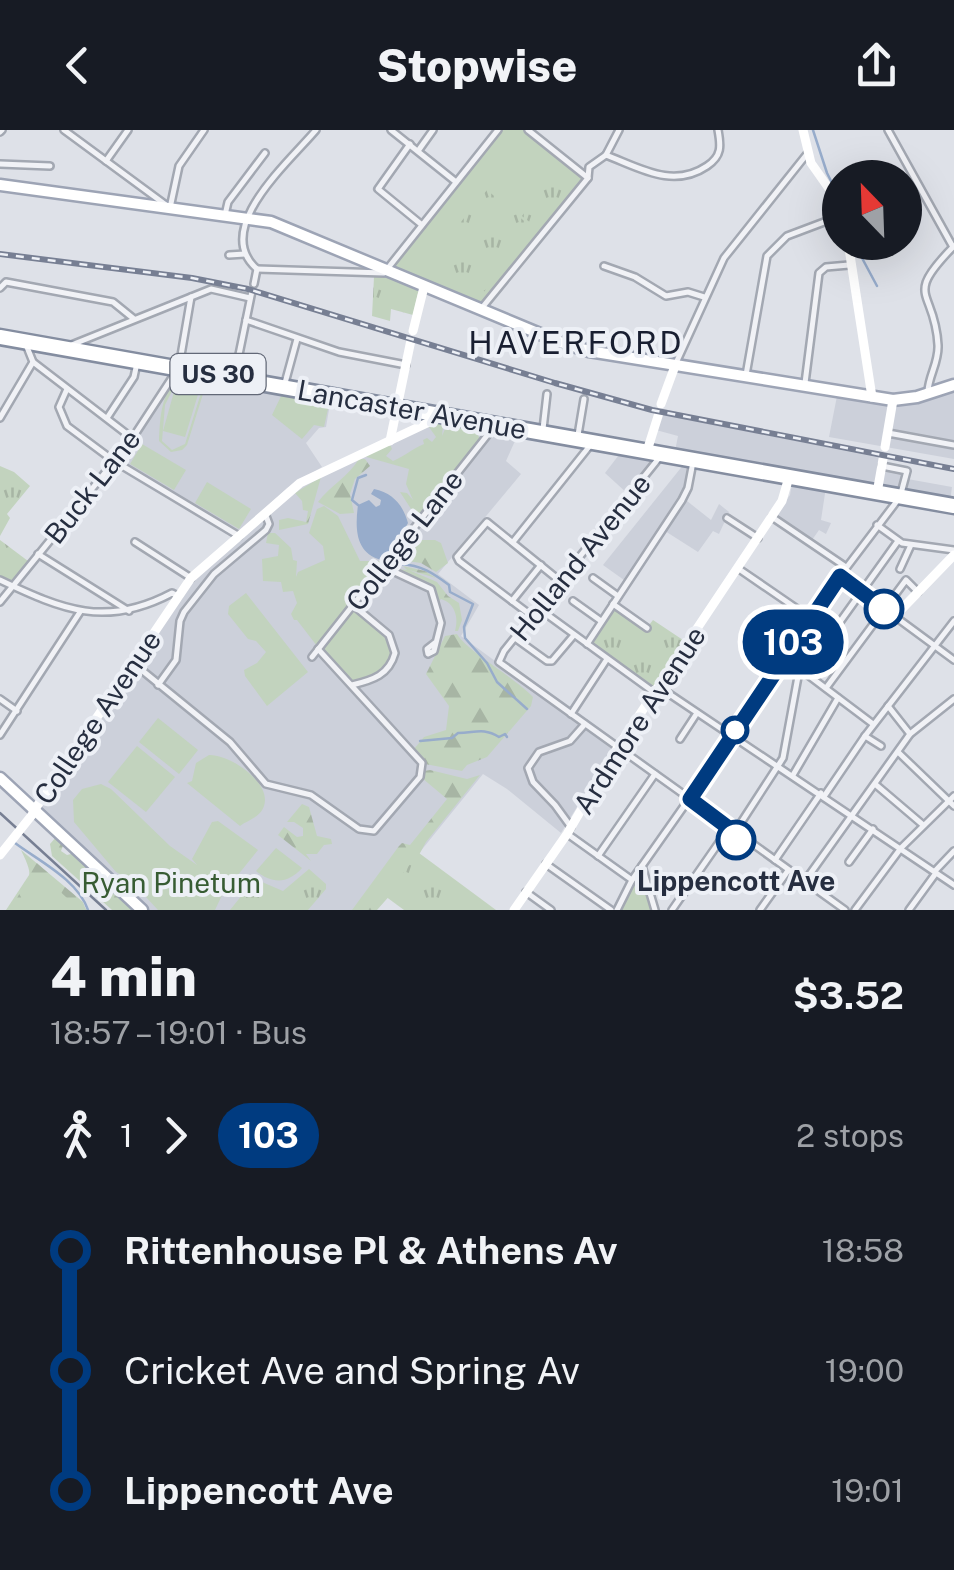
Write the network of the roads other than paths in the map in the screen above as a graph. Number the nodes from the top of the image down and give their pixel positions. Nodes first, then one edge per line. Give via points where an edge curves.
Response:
1 (64, 130) edge
2 (128, 130) edge
3 (204, 130) edge
4 (316, 130) edge
5 (391, 130) edge
6 (432, 130) edge
7 (498, 130) edge
8 (528, 130) edge
9 (619, 130) edge
10 (718, 130) edge
11 (803, 130) edge
12 (888, 130) edge
13 (410, 144) junction
14 (418, 151) junction
15 (265, 153) dead end
16 (808, 153) junction
17 (606, 155) junction
18 (106, 161) junction
19 (0, 164) edge
20 (50, 166) dead end
21 (588, 178) junction
22 (822, 179) edge
23 (456, 182) junction
24 (0, 186) edge
25 (170, 208) junction
26 (225, 216) junction
27 (246, 217) junction
28 (822, 223) edge
29 (422, 225) junction
30 (954, 248) edge
31 (244, 254) junction
32 (229, 255) dead end
33 (851, 260) edge
34 (852, 265) junction
35 (604, 266) dead end
36 (257, 269) junction
37 (386, 271) junction
38 (1, 285) edge
39 (424, 287) junction
40 (252, 291) junction
41 (191, 297) junction
42 (704, 297) junction
43 (481, 309) junction
44 (134, 319) junction
45 (246, 320) junction
46 (0, 337) edge
47 (297, 339) junction
48 (27, 342) junction
49 (65, 347) junction
50 (138, 360) junction
51 (33, 362) junction
52 (406, 365) junction
53 (675, 366) junction
54 (179, 367) junction
55 (234, 376) junction
56 (746, 376) junction
57 (954, 385) edge
58 (284, 386) junction
59 (805, 386) junction
60 (67, 389) junction
61 (547, 394) dead end
62 (928, 394) junction
63 (872, 397) junction
64 (584, 399) dead end
65 (893, 400) junction
66 (398, 406) junction
67 (444, 414) junction
68 (0, 418) edge
69 (107, 418) junction
70 (496, 424) junction
71 (542, 432) junction
72 (888, 433) junction
73 (132, 438) junction
74 (578, 438) junction
75 (390, 441) junction
76 (594, 441) junction
77 (954, 446) edge
78 (886, 447) dead end
79 (654, 452) junction
80 (693, 459) junction
81 (114, 462) junction
82 (882, 463) joint
83 (790, 477) junction
84 (877, 493) junction
85 (900, 496) junction
86 (954, 506) edge
87 (264, 514) junction
88 (772, 517) junction
89 (727, 518) dead end
90 (877, 526) junction
91 (239, 536) junction
92 (758, 538) junction
93 (898, 541) junction
94 (134, 542) dead end
95 (512, 542) junction
96 (912, 545) junction
97 (954, 553) edge
98 (38, 554) junction
99 (227, 562) junction
100 (541, 564) junction
101 (384, 566) junction
102 (846, 567) junction
103 (738, 569) junction
104 (900, 569) dead end
105 (235, 572) dead end
106 (840, 576) junction
107 (191, 578) junction
108 (593, 578) dead end
109 (0, 580) edge
110 (560, 581) junction
111 (12, 586) junction
112 (918, 592) junction
113 (862, 593) junction
114 (178, 596) junction
115 (618, 596) junction
116 (574, 601) dead end
117 (0, 602) edge
118 (512, 602) junction
119 (613, 604) junction
120 (353, 605) junction
121 (538, 608) junction
122 (884, 609) junction
123 (128, 610) junction
124 (80, 611) junction
125 (532, 616) junction
126 (894, 616) junction
127 (810, 617) junction
128 (954, 620) edge
129 (602, 621) junction
130 (647, 628) dead end
131 (574, 635) junction
132 (515, 638) junction
133 (436, 642) dead end
134 (587, 644) junction
135 (934, 645) junction
136 (318, 649) junction
137 (312, 657) dead end
138 (607, 659) junction
139 (954, 660) edge
140 (133, 664) junction
141 (803, 672) junction
142 (158, 684) junction
143 (352, 685) junction
144 (826, 688) junction
145 (657, 690) junction
146 (838, 698) junction
147 (954, 699) edge
148 (0, 700) edge
149 (888, 706) junction
150 (17, 710) junction
151 (696, 713) junction
152 (571, 714) junction
153 (585, 724) junction
154 (873, 724) junction
155 (910, 734) junction
156 (0, 735) edge
157 (732, 735) junction
158 (864, 736) junction
159 (680, 739) dead end
160 (881, 746) dead end
161 (618, 748) junction
162 (898, 752) junction
163 (778, 766) junction
164 (655, 774) junction
165 (793, 775) junction
166 (0, 778) edge
167 (875, 784) junction
168 (823, 795) junction
169 (690, 799) junction
170 (952, 801) edge
171 (33, 812) junction
172 (852, 814) junction
173 (923, 824) junction
174 (873, 829) junction
175 (569, 830) junction
176 (732, 830) junction
177 (901, 848) junction
178 (954, 852) edge
179 (0, 855) edge
180 (598, 856) junction
181 (775, 860) junction
182 (849, 862) dead end
183 (546, 864) junction
184 (642, 866) junction
185 (788, 871) junction
186 (935, 872) junction
187 (632, 880) junction
188 (805, 882) junction
189 (954, 885) edge
190 (526, 892) junction
191 (142, 910) edge
192 (514, 910) edge
193 (551, 910) edge
194 (614, 910) edge
195 (655, 910) edge
196 (674, 910) edge
197 (760, 910) edge
198 (845, 910) edge
199 (856, 910) edge
200 (910, 910) edge

1 - 18 street
2 - 18 street
3 - 25 street via 179,166
4 - 27 street
5 - 13 street
6 - 14 street
7 - 23 street
8 - 21 street
9 - 17 street
10 - 17 street via 716,158 682,177
11 - 16 street
12 - 30 street
13 - 14 street
13 - 29 street via 378,189
14 - 23 street
15 - 26 street
16 - 22 street
16 - 42 street via 724,258
17 - 21 street via 589,167
18 - 25 street
19 - 20 street
21 - 43 street
23 - 29 street
24 - 25 main road
25 - 26 main road
26 - 27 main road
27 - 31 street
27 - 37 main road
28 - 56 street via 787,236 767,256
29 - 37 street
30 - 62 street via 930,270 923,287 938,350
31 - 32 street
31 - 36 street
33 - 34 street
34 - 59 street via 819,273
34 - 63 street
35 - 42 street via 666,296
36 - 37 street
36 - 40 street
37 - 39 main road
38 - 44 street via 112,302
39 - 43 main road
39 - 52 street
40 - 41 street via 212,289
40 - 45 street
41 - 44 street
41 - 54 street
42 - 53 street
43 - 53 main road via 573,348
44 - 49 street
45 - 47 street
45 - 55 street
46 - 48 highway, Lancaster Avenue / US 30
47 - 52 street
47 - 58 street
48 - 49 highway, Lancaster Avenue / US 30
48 - 51 street
49 - 50 highway, Lancaster Avenue / US 30
50 - 54 highway, Lancaster Avenue / US 30
50 - 69 street
51 - 60 street
51 - 68 street
52 - 66 street
53 - 56 main road
53 - 79 street
54 - 55 highway, Lancaster Avenue / US 30
54 - 73 street, Buck Lane
55 - 58 highway, Lancaster Avenue / US 30
56 - 59 main road
57 - 62 main road
58 - 66 highway, Lancaster Avenue / US 30
59 - 63 main road
60 - 69 street
60 - 81 street via 60,407 64,422
61 - 71 street
62 - 65 main road
63 - 65 main road
64 - 74 street
65 - 72 street
66 - 67 highway, Lancaster Avenue / US 30
66 - 75 street
67 - 70 highway, Lancaster Avenue / US 30
67 - 75 street, College Avenue
69 - 73 street
70 - 71 highway, Lancaster Avenue / US 30
70 - 101 street, College Lane
71 - 74 highway, Lancaster Avenue / US 30
72 - 77 street
72 - 78 street
73 - 81 street, Buck Lane
74 - 76 highway, Lancaster Avenue / US 30
75 - 87 street, College Avenue via 304,480
76 - 79 highway, Lancaster Avenue / US 30
76 - 95 street
79 - 80 highway, US 30
79 - 110 street, Holland Avenue
80 - 83 highway, US 30
80 - 115 street via 682,500
81 - 91 street
81 - 98 street, Buck Lane
82 - 84 street
82 - 85 street via 907,471
83 - 84 highway, US 30
83 - 88 street, Ardmore Avenue
84 - 85 highway, US 30
85 - 86 highway, US 30
85 - 90 street
87 - 91 street, College Avenue
87 - 99 street via 266,530
88 - 92 street, Ardmore Avenue
88 - 102 street
89 - 92 street
90 - 93 street
90 - 102 street
91 - 107 street, College Avenue
92 - 103 street, Ardmore Avenue
93 - 96 street
93 - 113 street
94 - 107 street
95 - 100 street
95 - 118 street via 486,522 458,557
96 - 97 street
96 - 104 street
97 - 112 street
98 - 111 street, Buck Lane
98 - 123 street
99 - 105 street
99 - 142 street via 184,612 179,653
100 - 110 street
100 - 118 street
101 - 120 street, College Lane
101 - 133 street via 431,589 441,623
102 - 106 street
103 - 127 street
103 - 145 street, Ardmore Avenue
106 - 113 street
106 - 127 street
107 - 114 street, College Avenue
108 - 115 street
109 - 111 street
110 - 121 street, Holland Avenue
111 - 117 street, Buck Lane
111 - 124 street
112 - 122 street via 906,580
112 - 126 street
113 - 122 street
113 - 141 street
114 - 123 street
114 - 140 street, College Avenue
115 - 119 street
116 - 129 street
118 - 125 street
119 - 129 street
119 - 130 street
120 - 136 street, College Lane
120 - 143 street via 389,635 396,652 380,676
121 - 125 street, Holland Avenue
121 - 131 street
122 - 126 street
122 - 144 street
123 - 124 street
124 - 150 street
125 - 132 street, Holland Avenue
126 - 135 street
127 - 141 street
127 - 157 street
128 - 135 street
129 - 134 street
131 - 132 street via 552,661
131 - 134 street
132 - 152 street, Holland Avenue via 498,660
134 - 138 street
135 - 139 street
135 - 149 street
136 - 137 street, College Lane
136 - 143 street
138 - 145 street
138 - 152 street
140 - 142 street
140 - 171 street, College Avenue
141 - 144 street
141 - 163 street
142 - 143 street via 230,742 266,784 313,796 367,832 382,826 423,767
144 - 146 street
145 - 151 street
145 - 161 street, Ardmore Avenue
146 - 154 street
146 - 165 street
147 - 155 street
148 - 150 street
149 - 154 street
149 - 155 street
150 - 156 street
151 - 157 street
151 - 159 street
152 - 153 street
153 - 161 street
153 - 175 street via 570,741 538,752 528,766 531,780
154 - 158 street
155 - 162 street
157 - 163 street
157 - 169 street
158 - 160 street
158 - 168 street
161 - 164 street
161 - 175 street, Ardmore Avenue
162 - 167 street
162 - 170 street
163 - 165 street
163 - 176 street
164 - 169 street
164 - 180 street
165 - 168 street
166 - 171 main road
167 - 172 street
167 - 173 street
168 - 172 street
168 - 181 street
169 - 176 street
169 - 184 street
170 - 173 street
171 - 179 street, College Avenue, bridge
171 - 191 main road
172 - 174 street
172 - 188 street
173 - 177 street
174 - 177 street
174 - 182 street
175 - 180 street
175 - 183 street, Ardmore Avenue
176 - 181 street
176 - 196 street
177 - 186 street
177 - 199 street
178 - 186 street
180 - 187 street
181 - 185 street
183 - 190 street, Ardmore Avenue
183 - 194 street
184 - 187 street
184 - 195 street
185 - 188 street
185 - 197 street
186 - 189 street
186 - 200 street
187 - 194 street
188 - 198 street
190 - 192 street, Ardmore Avenue
190 - 193 street

